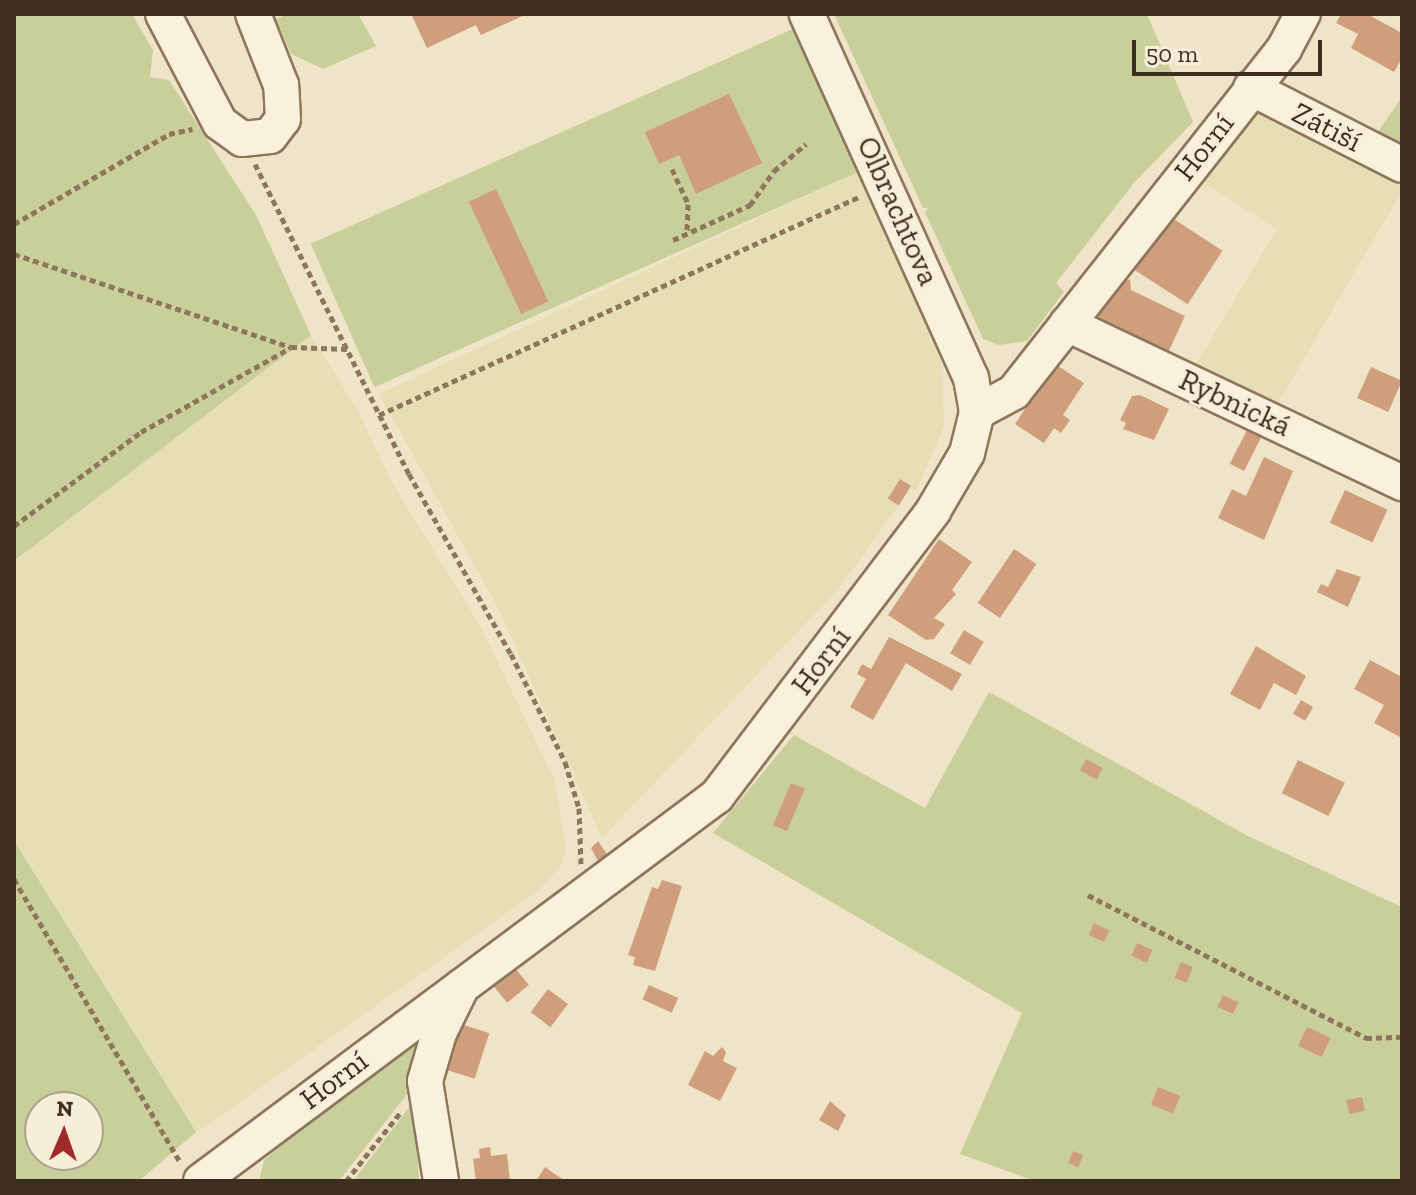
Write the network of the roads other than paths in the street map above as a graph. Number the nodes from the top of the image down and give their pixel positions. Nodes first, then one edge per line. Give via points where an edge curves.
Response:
1 (163, 14) edge
2 (253, 14) edge
3 (807, 14) edge
4 (1303, 14) edge
5 (1251, 88) junction
6 (1402, 165) edge
7 (1067, 324) junction
8 (977, 412) junction
9 (1402, 483) edge
10 (464, 982) junction
11 (191, 1174) edge
12 (441, 1181) edge

1 - 2 street via 231,131 270,136 283,119 281,85
3 - 8 street, Olbrachtova via 971,378
4 - 5 street, Horní via 1284,49
5 - 6 street, Zátiší
5 - 7 street, Horní
7 - 8 street, Horní via 1014,392
7 - 9 street, Rybnická
8 - 10 street, Horní via 967,453 933,511 745,763 706,805
10 - 11 street, Horní
10 - 12 street via 439,1033 425,1081

